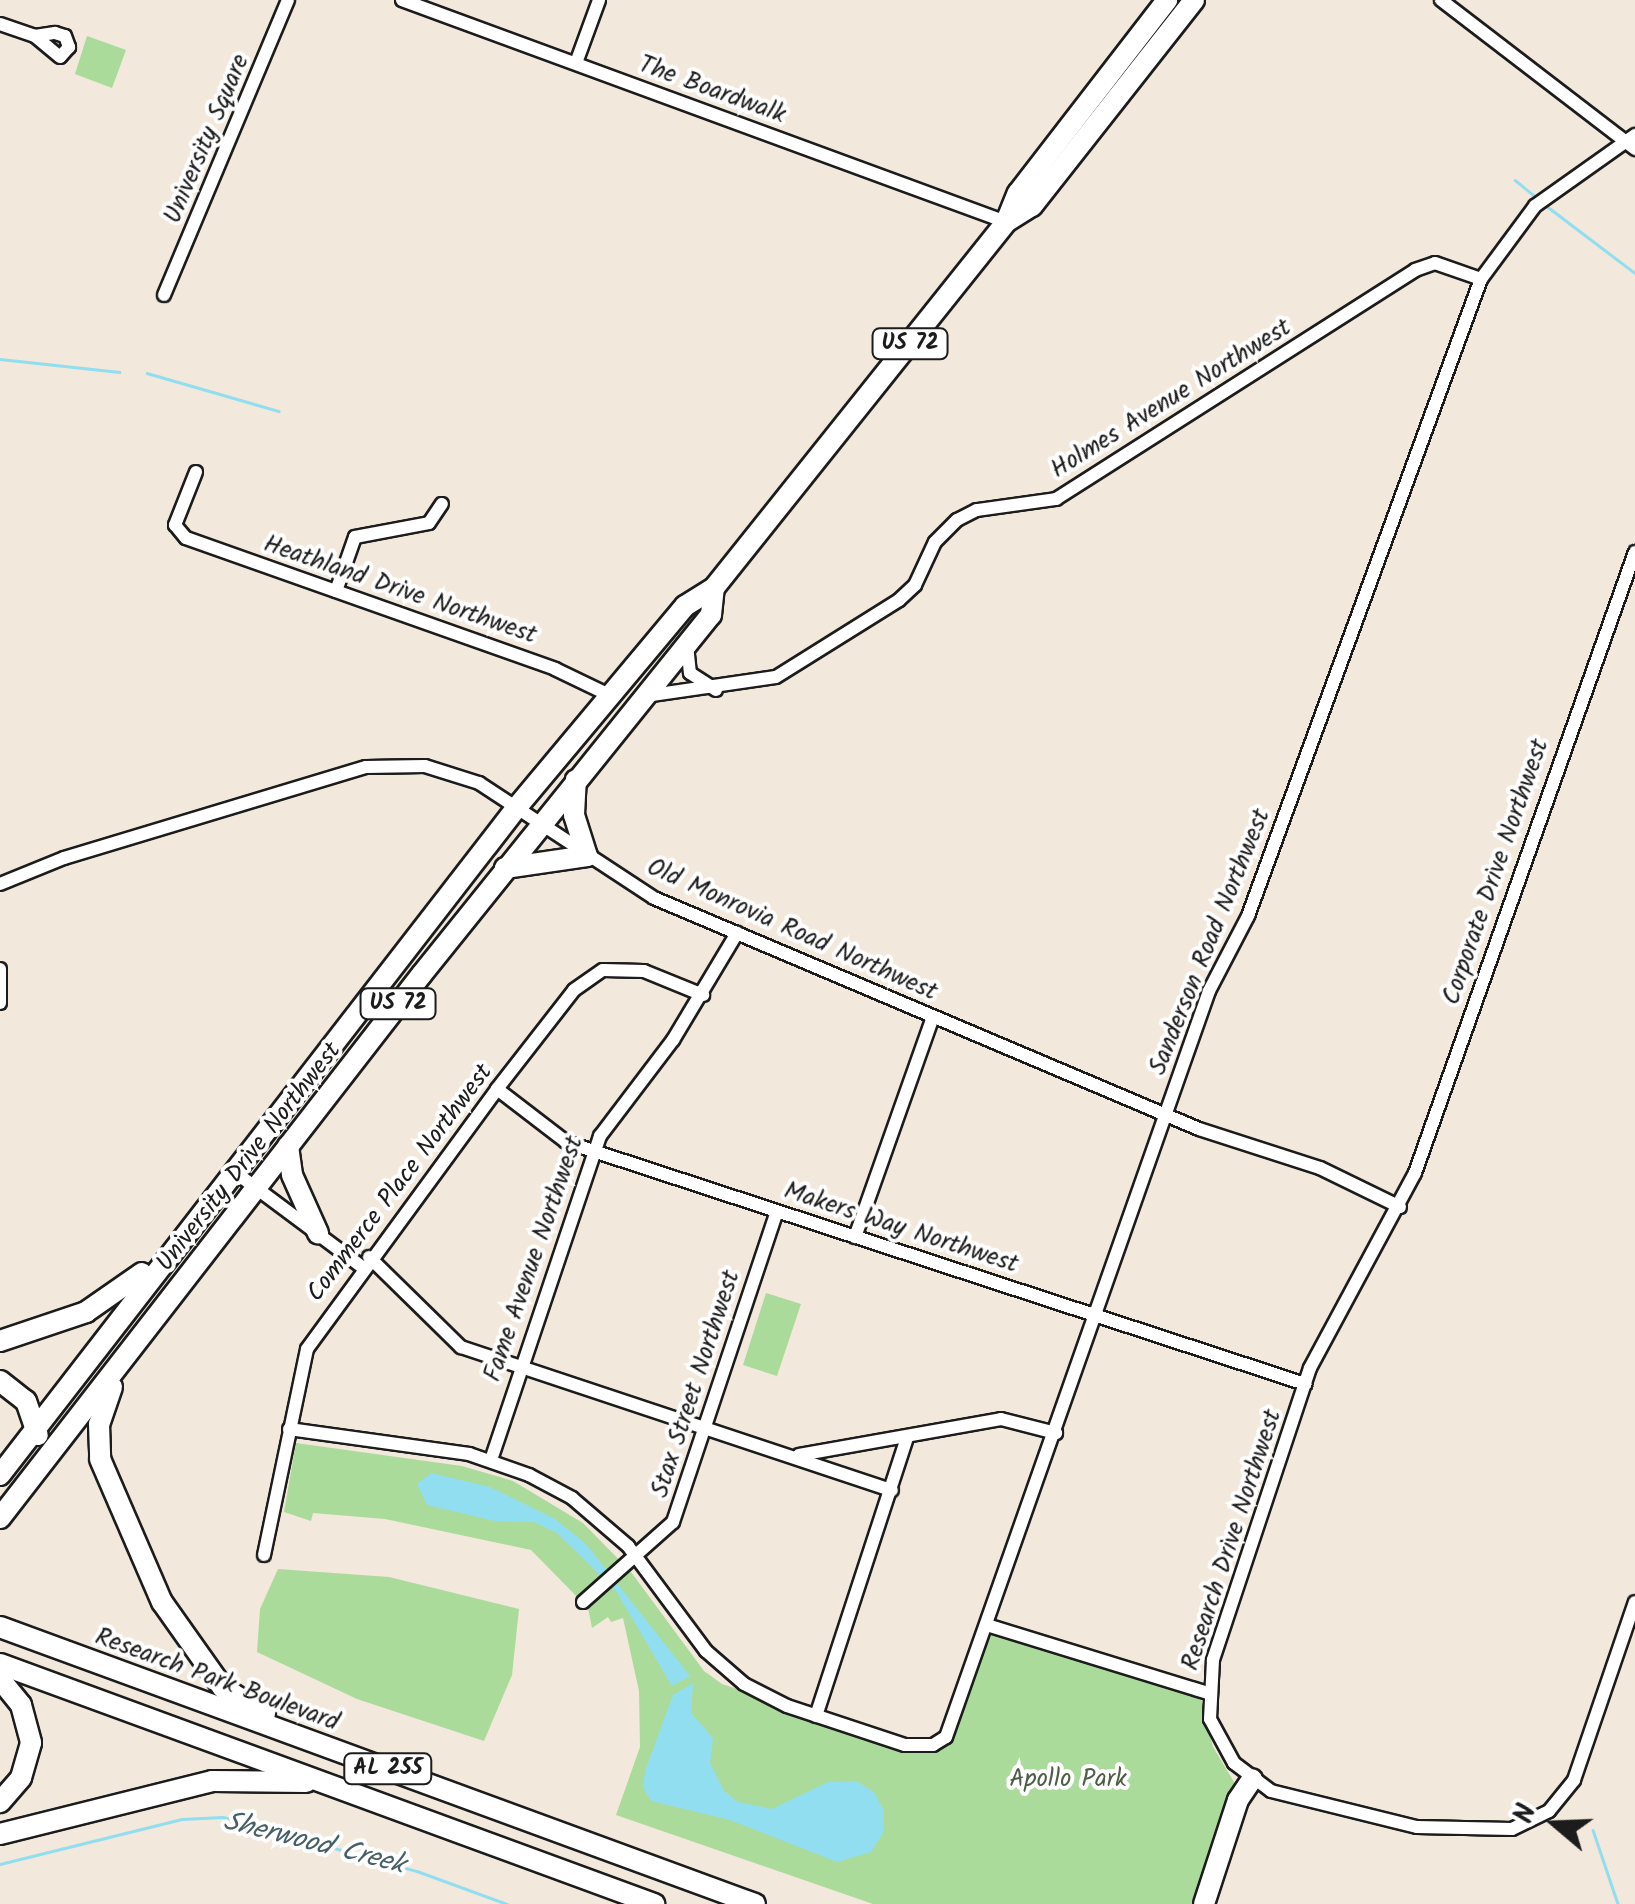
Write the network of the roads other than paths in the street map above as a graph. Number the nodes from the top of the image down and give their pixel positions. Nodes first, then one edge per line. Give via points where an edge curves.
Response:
1 (288, 0) edge
2 (402, 0) edge
3 (599, 0) edge
4 (1166, 0) edge
5 (1194, 0) edge
6 (1441, 0) edge
7 (0, 24) edge
8 (36, 36) dead end
9 (576, 63) junction
10 (1632, 142) edge
11 (1006, 222) junction
12 (1482, 278) junction
13 (164, 294) dead end
14 (196, 472) dead end
15 (442, 504) dead end
16 (1635, 552) edge
17 (714, 588) junction
18 (336, 591) junction
19 (687, 644) junction
20 (718, 690) junction
21 (610, 696) junction
22 (645, 696) junction
23 (576, 778) junction
24 (518, 807) junction
25 (540, 824) junction
26 (587, 856) junction
27 (505, 868) junction
28 (0, 884) edge
29 (737, 933) junction
30 (0, 969) edge
31 (704, 995) junction
32 (0, 1003) edge
33 (932, 1017) junction
34 (497, 1089) junction
35 (1166, 1114) junction
36 (288, 1146) junction
37 (594, 1151) junction
38 (236, 1165) junction
39 (258, 1185) junction
40 (1400, 1207) junction
41 (777, 1212) junction
42 (318, 1232) junction
43 (180, 1237) junction
44 (855, 1237) junction
45 (363, 1265) junction
46 (1096, 1316) junction
47 (0, 1341) edge
48 (522, 1366) junction
49 (116, 1371) junction
50 (0, 1381) edge
51 (1305, 1384) junction
52 (39, 1426) junction
53 (705, 1426) junction
54 (288, 1429) junction
55 (1056, 1432) junction
56 (907, 1437) junction
57 (794, 1456) junction
58 (491, 1460) junction
59 (36, 1472) junction
60 (0, 1475) edge
61 (892, 1490) junction
62 (0, 1518) edge
63 (264, 1555) dead end
64 (637, 1557) junction
65 (583, 1602) dead end
66 (1635, 1602) edge
67 (990, 1626) junction
68 (0, 1628) edge
69 (0, 1664) edge
70 (0, 1679) edge
71 (1208, 1692) junction
72 (816, 1716) junction
73 (314, 1742) junction
74 (1252, 1779) junction
75 (336, 1784) junction
76 (0, 1802) edge
77 (0, 1834) edge
78 (654, 1904) edge
79 (755, 1904) edge
80 (1204, 1904) edge

1 - 13 street, University Square
2 - 9 street, The Boardwalk
3 - 9 street
4 - 11 highway, University Drive Northwest / US 72 via 1018,193
5 - 11 highway, University Drive Northwest / US 72 via 1032,206
6 - 10 street
7 - 8 street
9 - 11 street, The Boardwalk
10 - 12 street via 1536,206
11 - 17 highway, University Drive Northwest / US 72
12 - 20 street, Holmes Avenue Northwest via 1452,266 1415,270 1056,499 977,510 958,520 935,542 915,584 899,600 776,677
12 - 35 street, Sanderson Road Northwest via 1248,916 1209,991
14 - 18 street, Heathland Drive Northwest via 176,529
15 - 18 street via 429,522 356,537
16 - 40 street, Corporate Drive Northwest
17 - 19 highway, University Drive Northwest / US 72 via 711,615
17 - 21 highway, University Drive Northwest / US 72 via 685,606
18 - 21 street, Heathland Drive Northwest via 556,669
19 - 20 street via 690,673
19 - 22 highway, University Drive Northwest / US 72
20 - 22 street, Holmes Avenue Northwest
21 - 24 highway, University Drive Northwest / US 72
22 - 23 highway, University Drive Northwest / US 72
23 - 25 highway, University Drive Northwest / US 72
23 - 26 highway via 574,815
24 - 25 street, Old Monrovia Road Northwest
24 - 28 street, Old Monrovia Road Northwest via 478,784 424,766 366,767 82,852
24 - 38 highway, University Drive Northwest / US 72
25 - 26 street, Old Monrovia Road Northwest
25 - 27 highway, University Drive Northwest / US 72
26 - 27 highway
26 - 29 street, Old Monrovia Road Northwest via 654,898
27 - 36 highway, University Drive Northwest / US 72
29 - 31 street, Fame Avenue Northwest
29 - 33 street, Old Monrovia Road Northwest
30 - 32 street
31 - 34 street, Commerce Place Northwest via 644,971 604,970 574,990
31 - 37 street, Fame Avenue Northwest
33 - 35 street, Old Monrovia Road Northwest
33 - 44 street
34 - 37 street, Makers Way Northwest via 566,1142
34 - 45 street, Commerce Place Northwest
35 - 40 street, Old Monrovia Road Northwest via 1320,1168
35 - 46 street, Sanderson Road Northwest
36 - 39 highway, University Drive Northwest / US 72
36 - 42 highway via 292,1175
37 - 41 street, Makers Way Northwest
37 - 48 street, Fame Avenue Northwest
38 - 39 street
38 - 43 highway, University Drive Northwest / US 72
39 - 42 street
39 - 49 highway, University Drive Northwest / US 72
40 - 51 street, Research Drive Northwest via 1340,1303
41 - 44 street, Makers Way Northwest
41 - 53 street, Stax Street Northwest
42 - 45 street
43 - 47 highway via 107,1301
43 - 52 highway, University Drive Northwest / US 72
44 - 46 street, Makers Way Northwest
45 - 48 street via 454,1344
45 - 54 street, Commerce Place Northwest via 304,1355
46 - 51 street, Makers Way Northwest
46 - 55 street, Sanderson Road Northwest
48 - 53 street
48 - 58 street, Fame Avenue Northwest
49 - 59 highway, University Drive Northwest / US 72
49 - 73 highway via 99,1424 100,1459 169,1614 223,1688
50 - 52 highway via 26,1400
51 - 71 street, Research Drive Northwest
52 - 59 highway
52 - 60 highway, University Drive Northwest / US 72
53 - 57 street
53 - 64 street, Stax Street Northwest via 674,1522
54 - 58 street
54 - 63 street, Commerce Place Northwest
55 - 56 street via 1001,1419
55 - 67 street, Sanderson Road Northwest
56 - 57 street
56 - 61 street
57 - 61 street
58 - 64 street via 572,1498
59 - 62 highway, University Drive Northwest / US 72
61 - 72 street
64 - 65 street, Stax Street Northwest
64 - 72 street via 691,1633 731,1674
66 - 74 street, Research Drive Northwest via 1574,1780 1529,1823 1493,1833 1402,1825 1311,1805
67 - 71 street
67 - 72 street, Sanderson Road Northwest via 956,1725 934,1745 905,1745
68 - 73 highway, Research Park Boulevard / AL 255
69 - 75 highway, AL 255
70 - 76 highway via 21,1705 31,1743 22,1778
71 - 74 street, Research Drive Northwest via 1216,1734
73 - 79 highway, Research Park Boulevard / AL 255
74 - 80 highway via 1238,1800
75 - 77 highway via 212,1781
75 - 78 highway, AL 255

